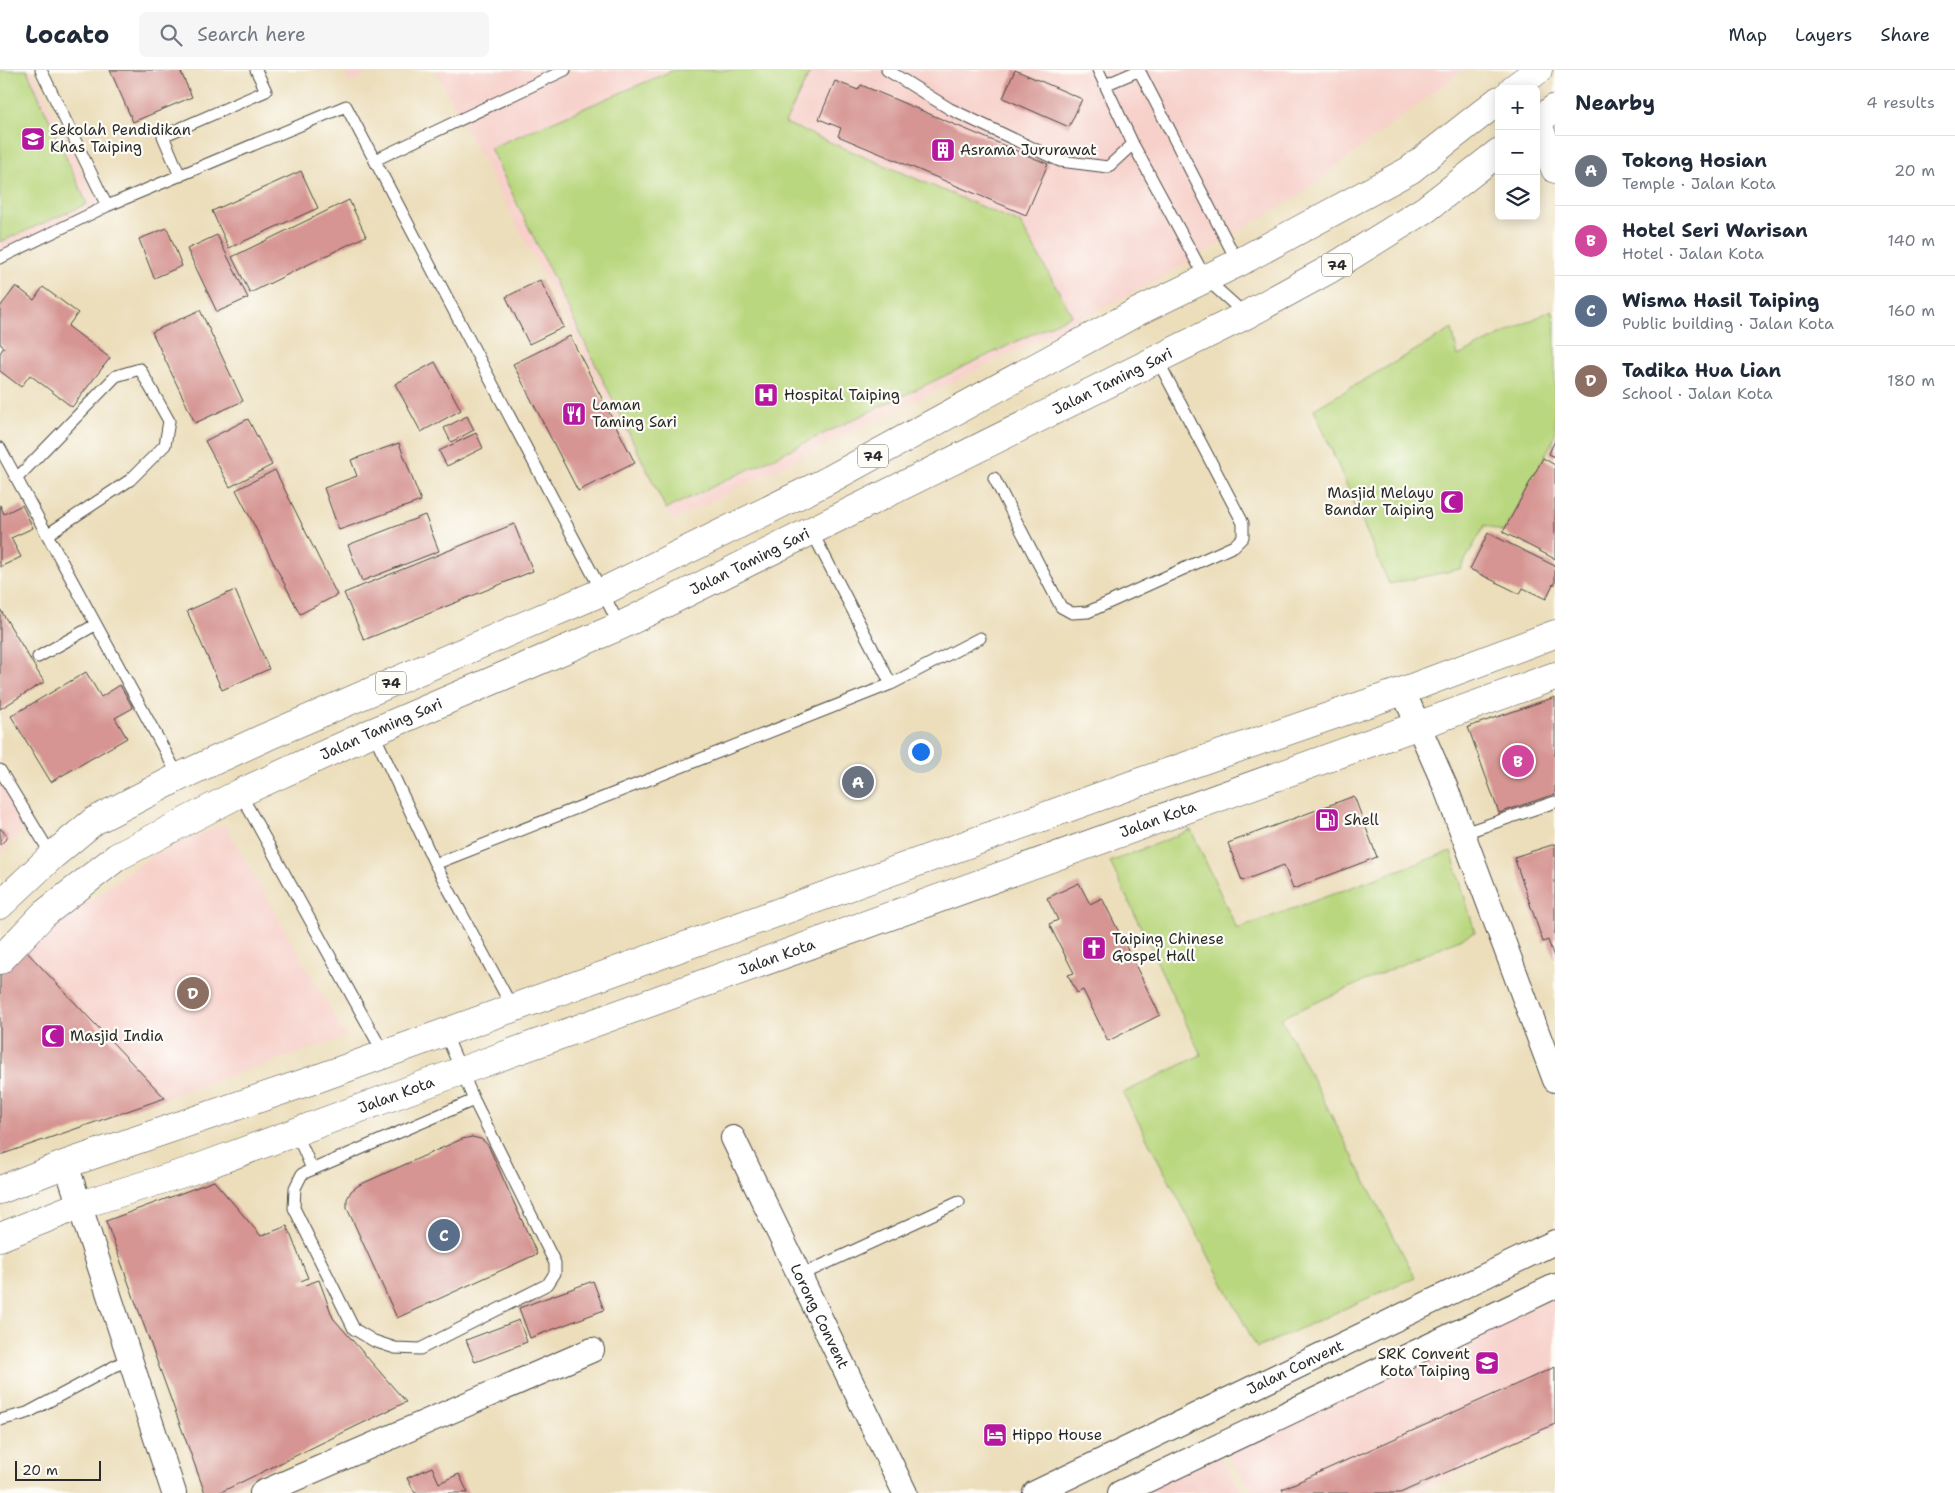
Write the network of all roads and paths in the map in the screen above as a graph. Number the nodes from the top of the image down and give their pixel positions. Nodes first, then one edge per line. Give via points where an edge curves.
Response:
1 (41, 70) edge
2 (256, 70) edge
3 (565, 70) edge
4 (887, 70) edge
5 (1098, 70) edge
6 (1139, 70) edge
7 (1105, 85) junction
8 (1495, 103) edge
9 (1555, 108) edge
10 (1540, 118) edge
11 (1540, 130) edge
12 (1133, 144) junction
13 (1495, 155) edge
14 (374, 160) junction
15 (1555, 169) edge
16 (180, 176) junction
17 (108, 206) junction
18 (0, 258) edge
19 (1238, 263) junction
20 (1206, 279) junction
21 (1246, 314) junction
22 (1156, 358) junction
23 (0, 448) edge
24 (17, 478) junction
25 (994, 478) dead end
26 (811, 530) junction
27 (48, 534) junction
28 (604, 591) junction
29 (95, 625) junction
30 (620, 626) junction
31 (1555, 634) edge
32 (980, 638) dead end
33 (38, 656) dead end
34 (1555, 676) edge
35 (891, 684) junction
36 (1403, 691) junction
37 (1419, 725) junction
38 (373, 732) junction
39 (0, 770) edge
40 (179, 777) junction
41 (240, 794) junction
42 (1555, 802) edge
43 (1461, 834) junction
44 (52, 856) junction
45 (435, 864) junction
46 (0, 905) edge
47 (0, 960) edge
48 (512, 1007) junction
49 (445, 1032) junction
50 (384, 1054) junction
51 (461, 1071) junction
52 (1555, 1080) edge
53 (474, 1100) junction
54 (295, 1131) junction
55 (733, 1138) dead end
56 (66, 1164) junction
57 (312, 1169) junction
58 (0, 1190) edge
59 (959, 1202) dead end
60 (80, 1205) junction
61 (0, 1237) edge
62 (1555, 1242) edge
63 (800, 1276) junction
64 (1555, 1286) edge
65 (592, 1350) dead end
66 (130, 1358) junction
67 (0, 1420) edge
68 (174, 1493) edge
69 (262, 1493) edge
70 (905, 1493) edge
71 (1035, 1493) edge
72 (1120, 1493) edge

1 - 17 lane
2 - 16 lane via 266,91 163,136
3 - 14 lane
4 - 12 lane via 950,109 1060,161 1108,167
5 - 7 lane
6 - 7 lane
6 - 19 lane
7 - 12 lane
8 - 19 main road, 74 via 1410,170
9 - 10 main road
11 - 15 main road
12 - 20 lane
13 - 21 main road, Jalan Taming Sari / 74 via 1426,209 1330,269
14 - 16 lane via 346,106
14 - 28 lane
16 - 17 lane
17 - 18 lane
19 - 20 main road, 74
20 - 21 lane
20 - 28 main road, 74 via 1137,312 825,482
21 - 22 main road, Jalan Taming Sari / 74
22 - 25 lane via 1243,523 1243,537 1234,546 1088,612 1072,613 1062,607
22 - 26 main road, Jalan Taming Sari / 74
23 - 24 lane
24 - 27 lane
24 - 27 lane via 116,376 140,369 169,421 165,445 130,480
26 - 30 main road, Jalan Taming Sari / 74
26 - 35 lane
27 - 29 lane
28 - 30 lane
28 - 40 main road, 74 via 266,736
29 - 33 lane
29 - 40 lane
30 - 38 main road, Jalan Taming Sari / 74
31 - 36 main road
32 - 35 lane
34 - 37 main road, Jalan Kota
35 - 45 lane
36 - 37 street
36 - 48 main road
37 - 43 street
37 - 51 main road, Jalan Kota
38 - 41 main road, Jalan Taming Sari / 74
38 - 45 lane
39 - 44 lane
40 - 44 main road, 74 via 94,821
41 - 47 main road, Jalan Taming Sari / 74 via 117,857 44,914
41 - 50 lane
42 - 43 lane
43 - 52 street
44 - 46 main road, 74
45 - 48 lane
48 - 49 main road
49 - 50 main road
49 - 51 lane
50 - 56 main road
51 - 53 lane
51 - 54 main road, Jalan Kota via 336,1119
53 - 57 lane
53 - 57 lane via 555,1263 555,1273 548,1284 420,1349 395,1348 354,1329 294,1208 295,1188 302,1174
54 - 57 lane
54 - 60 main road, Jalan Kota via 190,1171
55 - 63 street, Lorong Convent
56 - 58 main road
56 - 60 street
59 - 63 lane
60 - 61 main road, Jalan Kota
60 - 66 street
62 - 71 street, Jalan Convent
63 - 70 street, Lorong Convent
64 - 72 street
65 - 69 street
66 - 67 lane via 27,1413
66 - 68 street

